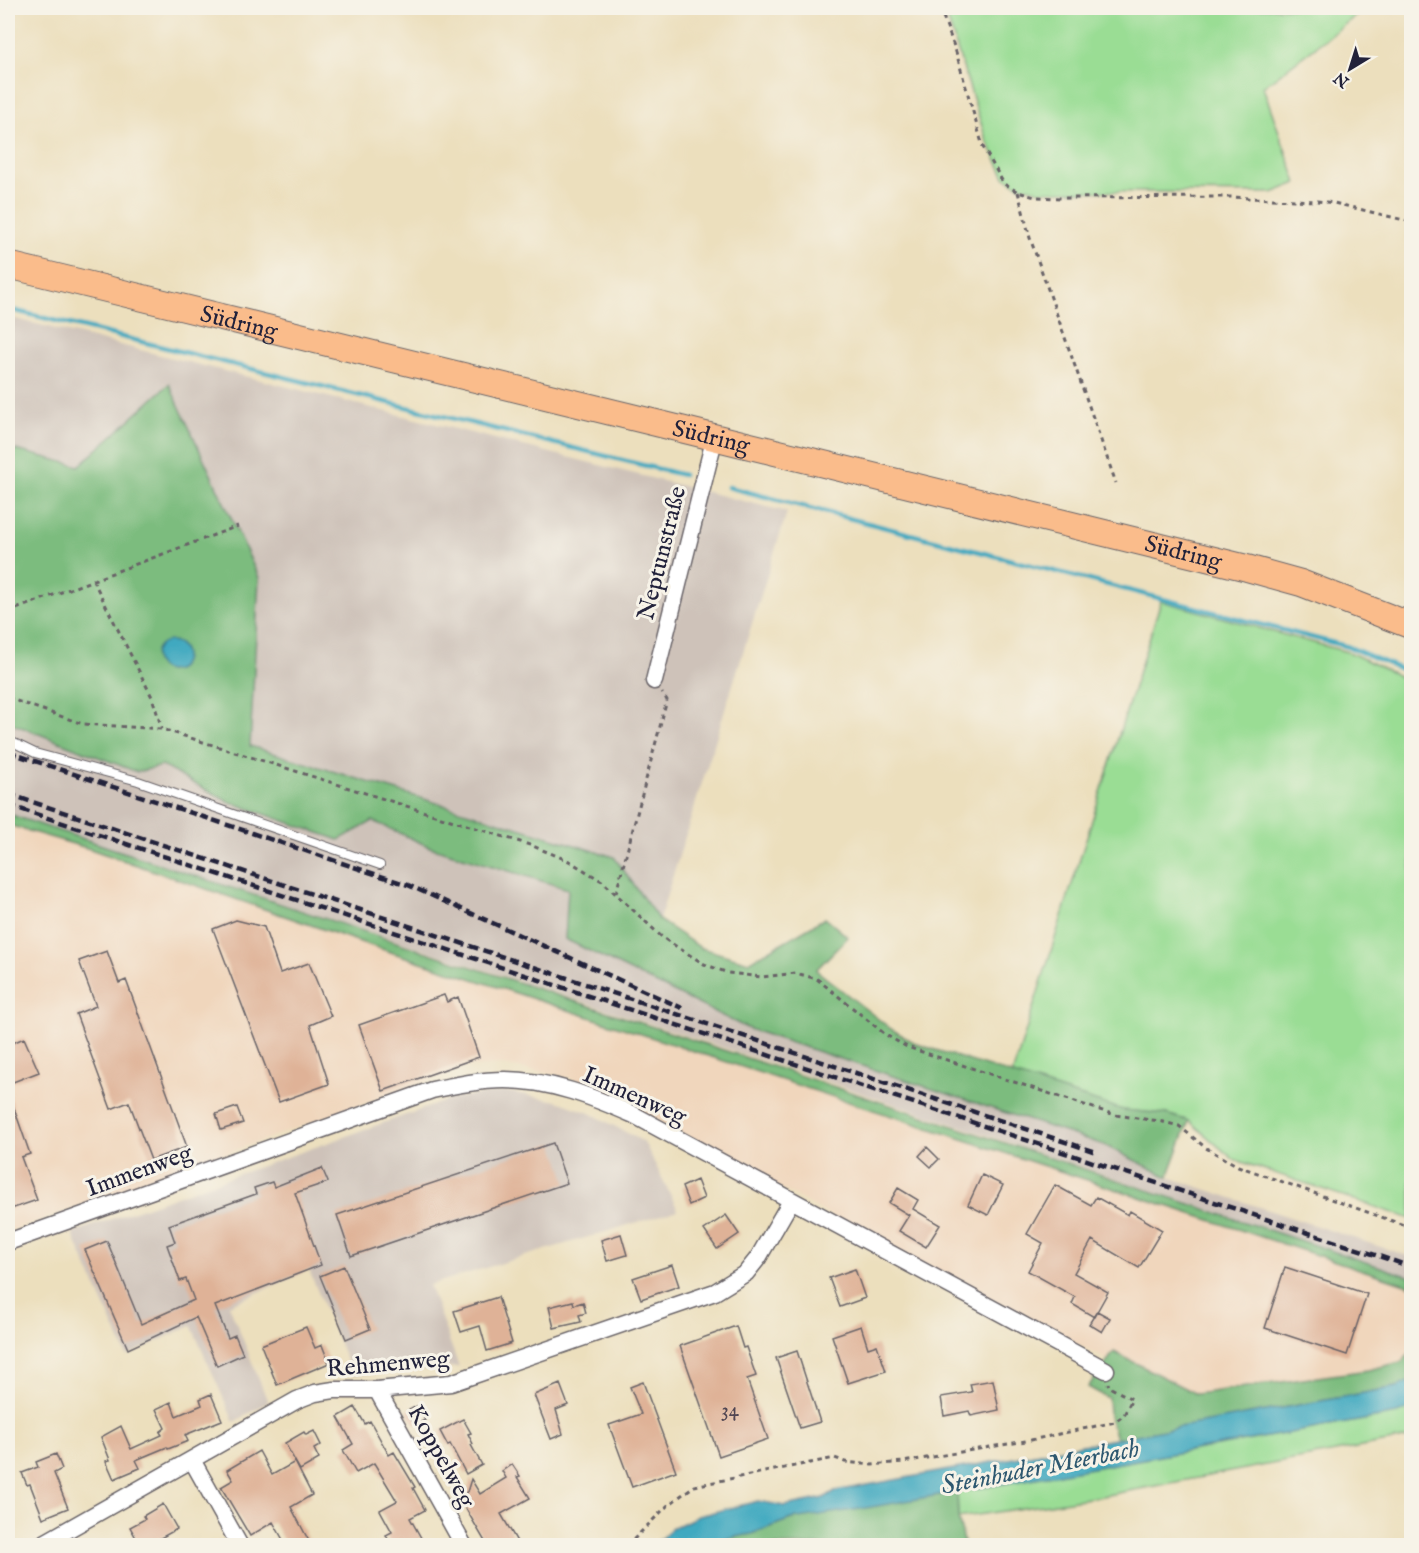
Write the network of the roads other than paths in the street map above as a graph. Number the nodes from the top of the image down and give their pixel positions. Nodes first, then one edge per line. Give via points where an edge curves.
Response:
1 (8, 265) edge
2 (715, 436) junction
3 (1412, 626) edge
4 (654, 681) road end
5 (8, 740) edge
6 (380, 865) dead end
7 (791, 1201) junction
8 (8, 1242) edge
9 (1106, 1370) road end
10 (377, 1390) junction
11 (192, 1460) junction
12 (39, 1545) edge
13 (240, 1545) edge
14 (464, 1545) edge

1 - 2 main road, Südring
2 - 3 main road, Südring via 1247,568 1301,583
2 - 4 street, Neptunstraße
5 - 6 lane via 35,753 138,781
7 - 8 street, Immenweg via 634,1115 591,1096 546,1084 506,1080 432,1090
7 - 9 street, Immenweg
7 - 10 street, Rehmenweg via 746,1273 715,1292 457,1382
10 - 11 street, Rehmenweg via 315,1393
10 - 14 street, Koppelweg
11 - 12 street, Rehmenweg
11 - 13 street

